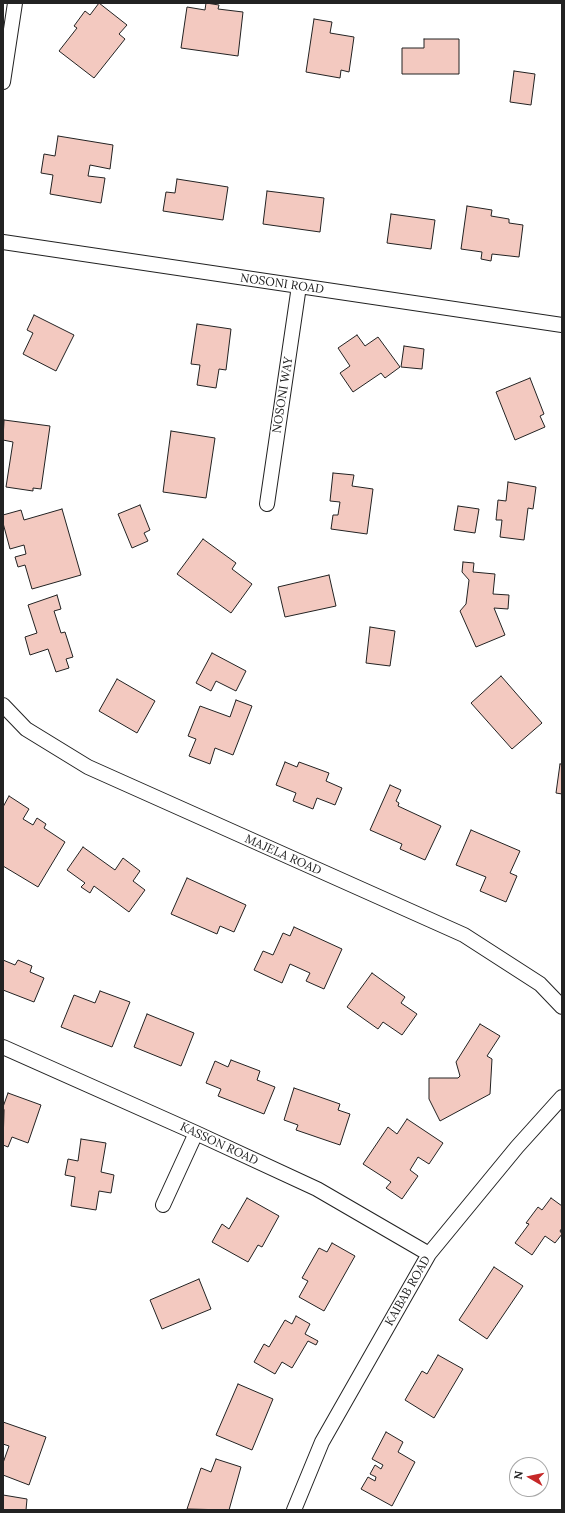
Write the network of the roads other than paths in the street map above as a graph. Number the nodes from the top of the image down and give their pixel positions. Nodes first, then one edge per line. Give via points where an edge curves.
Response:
1 (15, 3) edge
2 (3, 82) edge
3 (3, 242) edge
4 (299, 286) junction
5 (562, 325) edge
6 (267, 504) dead end
7 (3, 705) edge
8 (562, 1007) edge
9 (3, 1047) edge
10 (562, 1097) edge
11 (196, 1132) junction
12 (163, 1205) dead end
13 (429, 1254) junction
14 (294, 1510) edge

1 - 2 street
3 - 4 street, NOSONI ROAD
4 - 5 street, NOSONI ROAD
4 - 6 street, NOSONI WAY
7 - 8 street, MAJELA ROAD via 26,729 88,767 464,935 540,984
9 - 11 street, KASSON ROAD
10 - 13 street, KAIBAB ROAD via 516,1147
11 - 12 street
11 - 13 street, KASSON ROAD via 317,1189
13 - 14 street, KAIBAB ROAD via 322,1442

